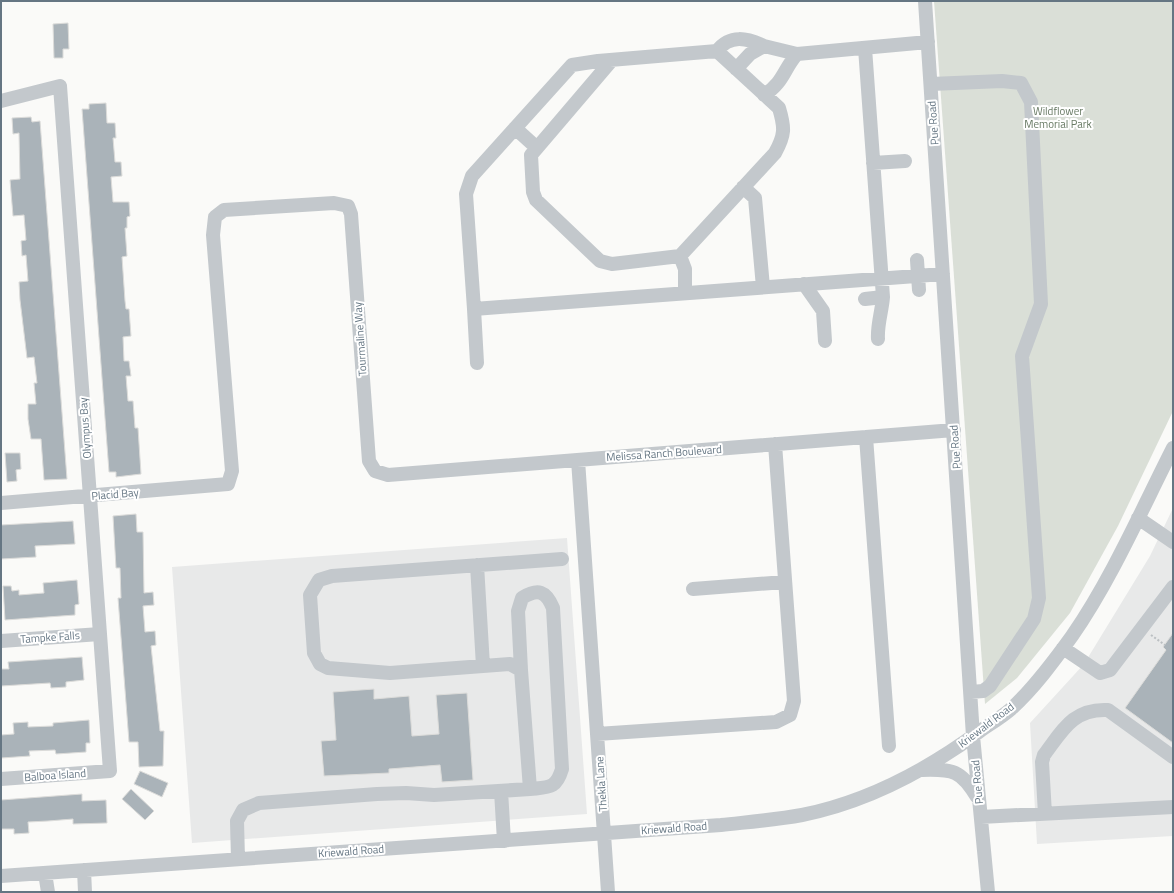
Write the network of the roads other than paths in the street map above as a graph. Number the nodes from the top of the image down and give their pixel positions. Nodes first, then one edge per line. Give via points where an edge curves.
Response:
1 (925, 1) edge
2 (928, 42) junction
3 (764, 46) junction
4 (865, 48) junction
5 (717, 51) junction
6 (797, 54) junction
7 (612, 60) junction
8 (736, 69) junction
9 (931, 84) junction
10 (764, 95) junction
11 (1, 101) edge
12 (515, 128) junction
13 (537, 148) junction
14 (905, 161) dead end
15 (874, 163) junction
16 (743, 187) junction
17 (680, 256) junction
18 (917, 260) dead end
19 (943, 274) junction
20 (918, 276) junction
21 (882, 278) junction
22 (804, 284) junction
23 (763, 287) junction
24 (919, 290) dead end
25 (685, 293) junction
26 (883, 297) junction
27 (865, 299) dead end
28 (474, 309) junction
29 (878, 338) dead end
30 (825, 341) dead end
31 (477, 363) dead end
32 (954, 430) junction
33 (866, 437) junction
34 (775, 444) junction
35 (1173, 448) edge
36 (578, 460) junction
37 (375, 472) joint
38 (228, 484) joint
39 (90, 496) junction
40 (1, 503) edge
41 (1138, 518) junction
42 (1173, 542) edge
43 (562, 559) dead end
44 (477, 565) junction
45 (785, 582) junction
46 (1173, 587) edge
47 (693, 589) dead end
48 (100, 634) junction
49 (1, 641) edge
50 (1063, 648) junction
51 (484, 666) junction
52 (521, 670) junction
53 (971, 692) junction
54 (597, 734) junction
55 (973, 736) junction
56 (889, 746) dead end
57 (1173, 757) edge
58 (922, 770) junction
59 (110, 771) joint
60 (1, 779) edge
61 (530, 789) junction
62 (501, 792) junction
63 (979, 800) junction
64 (1173, 807) edge
65 (1046, 814) junction
66 (981, 817) junction
67 (604, 833) junction
68 (504, 841) junction
69 (238, 860) junction
70 (84, 870) junction
71 (45, 873) junction
72 (1, 876) edge
73 (48, 892) edge
74 (86, 892) edge
75 (608, 892) edge
76 (988, 892) edge

1 - 2 street, Pue Road
2 - 4 street
2 - 9 street, Pue Road
3 - 5 street via 750,39 735,39 722,44
3 - 6 street
3 - 8 street via 750,54
4 - 6 street
4 - 15 street
5 - 7 street
5 - 8 street
6 - 10 street via 788,64 776,88
7 - 12 street via 572,65
7 - 13 street
8 - 10 street
9 - 19 street, Pue Road
9 - 53 street via 1002,81 1021,83 1031,102 1041,304 1022,356 1039,598 1034,619 990,686 983,691
10 - 16 street via 779,108 784,137 775,153
11 - 39 street, Olympus Bay via 60,86
12 - 13 street
12 - 28 street via 472,176 466,194
13 - 17 street via 532,154 536,200 600,261 612,264
14 - 15 street
15 - 21 street
16 - 17 street
16 - 23 street via 755,198
17 - 25 street via 685,269
18 - 20 street
19 - 20 street
19 - 32 street, Pue Road
20 - 21 street
20 - 24 street
21 - 22 street
21 - 26 street
22 - 23 street
22 - 30 street via 823,311
23 - 25 street
25 - 28 street
26 - 27 street
26 - 29 street
28 - 31 street
32 - 33 street, Melissa Ranch Boulevard
32 - 53 street, Pue Road
33 - 34 street, Melissa Ranch Boulevard
33 - 56 street
34 - 36 street, Melissa Ranch Boulevard
34 - 45 street
35 - 41 street, Kriewald Road
36 - 37 street, Melissa Ranch Boulevard via 388,474
36 - 54 street, Thekla Lane
37 - 38 street, Tourmaline Way via 369,462 351,214 348,206 334,203 224,210 215,217 213,234 232,471
38 - 39 street, Placid Bay
39 - 40 street, Placid Bay
39 - 48 street, Olympus Bay
41 - 42 street
41 - 50 street, Kriewald Road via 1096,597
43 - 44 street
44 - 51 street
44 - 51 street via 332,576 319,580 310,595 314,653 320,664 328,668 368,672 390,673
45 - 47 street
45 - 54 street via 794,701 790,715 776,722
46 - 50 street via 1110,670 1105,673 1100,673
48 - 49 street, Tampke Falls
48 - 59 street, Olympus Bay
50 - 55 street, Kriewald Road via 1011,709
51 - 52 street via 510,664
52 - 61 street
52 - 61 street via 518,610 522,598 530,593 542,592 549,597 554,608 562,768 558,781 549,787
53 - 55 street, Pue Road
54 - 67 street, Thekla Lane
55 - 58 street, Kriewald Road
55 - 63 street, Pue Road
57 - 65 street via 1108,710 1080,714 1070,720 1044,755 1042,762
58 - 63 street via 937,769 962,776 968,781
58 - 67 street, Kriewald Road via 848,802 803,815 721,825
59 - 60 street, Balboa Island
61 - 62 street
62 - 68 street
62 - 69 street via 377,794 259,803 243,810 237,821
63 - 66 street, Pue Road
64 - 65 street
65 - 66 street
66 - 76 street, Pue Road
67 - 68 street, Kriewald Road
67 - 75 street, Thekla Lane
68 - 69 street, Kriewald Road
69 - 70 street, Kriewald Road
70 - 71 street, Kriewald Road
70 - 74 street
71 - 72 street, Kriewald Road
71 - 73 street

